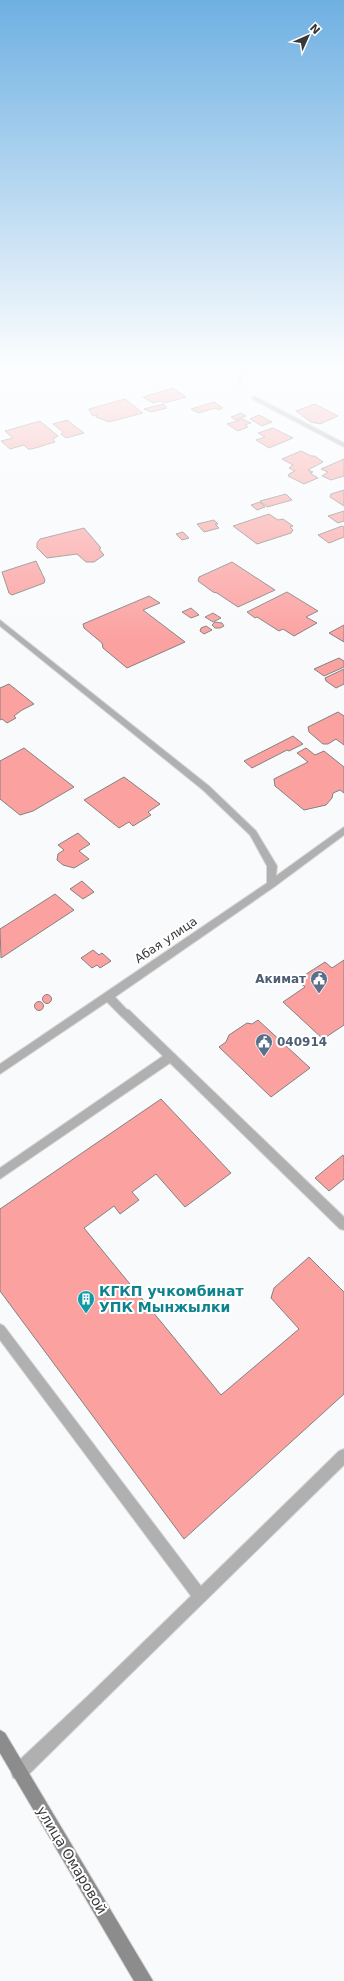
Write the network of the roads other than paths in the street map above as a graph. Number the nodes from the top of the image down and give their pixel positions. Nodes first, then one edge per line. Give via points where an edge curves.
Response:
1 (0, 622) edge
2 (344, 830) edge
3 (271, 885) junction
4 (108, 996) junction
5 (170, 1056) junction
6 (0, 1070) edge
7 (0, 1174) edge
8 (344, 1225) edge
9 (0, 1330) edge
10 (344, 1456) edge
11 (199, 1595) junction
12 (0, 1738) edge
13 (19, 1772) junction
14 (144, 1981) edge

1 - 3 street via 206,788 253,833 272,866
2 - 3 street, Абая улица
3 - 4 street, Абая улица
4 - 5 street
4 - 6 street, Абая улица
5 - 7 street
5 - 8 street
9 - 11 street
10 - 11 street
11 - 13 street
12 - 13 street, улица Омаровой
13 - 14 street, улица Омаровой

